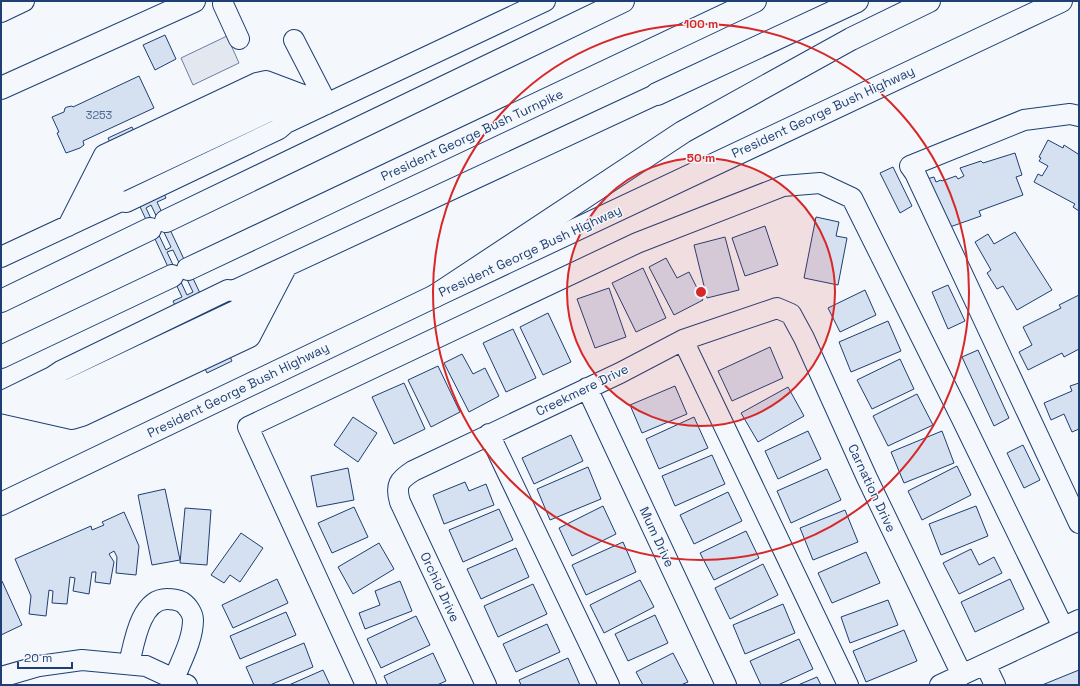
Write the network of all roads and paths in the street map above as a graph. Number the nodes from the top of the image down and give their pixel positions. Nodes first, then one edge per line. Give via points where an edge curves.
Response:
1 (24, 1) edge
2 (194, 1) edge
3 (545, 1) edge
4 (623, 1) edge
5 (756, 1) edge
6 (857, 1) edge
7 (929, 1) edge
8 (1061, 1) edge
9 (223, 4) dead end
10 (1, 12) edge
11 (239, 39) dead end
12 (294, 40) dead end
13 (1, 88) edge
14 (657, 94) joint
15 (327, 104) junction
16 (1079, 116) edge
17 (68, 226) junction
18 (1, 257) edge
19 (287, 266) junction
20 (436, 296) junction
21 (1, 300) edge
22 (776, 308) joint
23 (683, 340) junction
24 (1, 357) edge
25 (587, 388) junction
26 (1, 402) edge
27 (489, 434) junction
28 (398, 487) joint
29 (1, 504) edge
30 (1079, 523) edge
31 (1071, 623) edge
32 (129, 664) junction
33 (985, 664) junction
34 (962, 675) junction
35 (1, 677) edge
36 (181, 682) edge
37 (366, 685) edge
38 (486, 685) edge
39 (609, 685) edge
40 (726, 685) edge
41 (848, 685) edge
42 (940, 685) edge
43 (995, 685) edge

1 - 10 street
2 - 13 main road
3 - 15 street
4 - 21 main road
5 - 24 main road, President George Bush Turnpike
6 - 14 main road
7 - 20 main road via 851,39 684,132
8 - 20 main road, President George Bush Highway
9 - 11 street
12 - 15 street
14 - 19 street
15 - 17 street via 286,123 279,130 126,202 121,201
15 - 17 street via 270,111 117,183
15 - 17 street via 266,81 257,83 104,155
16 - 30 street via 1070,114 1024,120 910,166
17 - 18 street
19 - 26 street via 233,291 228,290
19 - 26 street via 237,310 70,389
19 - 26 street via 250,337 72,419
20 - 29 main road, President George Bush Highway
22 - 23 street, Creekmere Drive
22 - 34 street, Carnation Drive via 791,314 804,338 867,478
23 - 25 street, Creekmere Drive
23 - 41 street
25 - 27 street, Creekmere Drive
25 - 40 street, Mum Drive
27 - 28 street, Creekmere Drive via 413,470 403,478
27 - 39 street
28 - 38 street, Orchid Drive via 398,495 405,514
31 - 33 street
31 - 37 street via 961,417 852,198 820,183 783,186 637,243 248,427
32 - 35 street via 82,660 39,666
32 - 36 street via 146,666
32 - 36 street via 138,628 146,611 164,599 181,602 188,608 193,619
33 - 34 street
33 - 43 street
34 - 42 street

